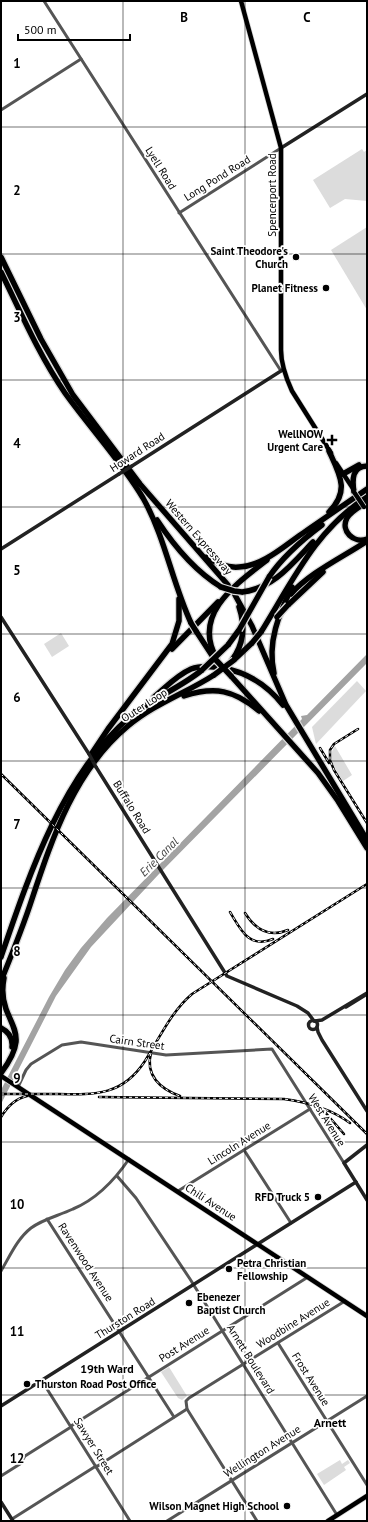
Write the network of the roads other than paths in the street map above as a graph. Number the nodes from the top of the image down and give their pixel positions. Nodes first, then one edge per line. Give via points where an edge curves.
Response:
1 (44, 1) edge
2 (241, 1) edge
3 (81, 59) junction
4 (367, 94) edge
5 (1, 110) edge
6 (281, 148) junction
7 (179, 212) junction
8 (1, 257) edge
9 (1, 272) edge
10 (280, 371) junction
11 (329, 451) junction
12 (367, 465) edge
13 (344, 474) junction
14 (367, 489) edge
15 (354, 492) junction
16 (367, 497) edge
17 (143, 498) junction
18 (367, 502) edge
19 (366, 510) edge
20 (340, 517) junction
21 (316, 525) junction
22 (367, 540) edge
23 (192, 543) junction
24 (1, 549) edge
25 (281, 549) junction
26 (308, 555) junction
27 (338, 560) junction
28 (172, 570) junction
29 (235, 595) junction
30 (225, 596) junction
31 (282, 608) junction
32 (1, 617) edge
33 (261, 632) junction
34 (217, 659) junction
35 (233, 660) junction
36 (157, 665) junction
37 (284, 701) junction
38 (165, 702) junction
39 (143, 707) junction
40 (294, 720) junction
41 (282, 732) junction
42 (83, 769) junction
43 (367, 840) edge
44 (367, 848) edge
45 (1, 956) edge
46 (6, 969) junction
47 (1, 981) edge
48 (367, 993) edge
49 (304, 1010) junction
50 (314, 1020) junction
51 (309, 1022) junction
52 (317, 1027) junction
53 (1, 1028) edge
54 (312, 1030) junction
55 (322, 1040) junction
56 (272, 1050) joint
57 (1, 1070) edge
58 (2, 1076) edge
59 (16, 1086) junction
60 (310, 1110) junction
61 (367, 1111) edge
62 (367, 1145) edge
63 (244, 1150) junction
64 (129, 1159) junction
65 (344, 1163) junction
66 (117, 1176) junction
67 (356, 1182) junction
68 (178, 1191) junction
69 (367, 1200) edge
70 (47, 1219) junction
71 (291, 1223) junction
72 (258, 1244) junction
73 (1, 1271) edge
74 (308, 1277) junction
75 (194, 1285) junction
76 (345, 1301) junction
77 (367, 1316) edge
78 (222, 1330) junction
79 (119, 1332) junction
80 (278, 1343) junction
81 (243, 1364) junction
82 (149, 1377) junction
83 (42, 1380) junction
84 (367, 1396) edge
85 (1, 1406) edge
86 (187, 1409) junction
87 (174, 1417) junction
88 (327, 1422) junction
89 (71, 1427) junction
90 (292, 1443) junction
91 (96, 1467) junction
92 (1, 1476) edge
93 (232, 1481) junction
94 (367, 1485) edge
95 (367, 1496) edge
96 (1, 1503) edge
97 (337, 1515) junction
98 (12, 1520) edge
99 (130, 1521) edge
100 (167, 1521) edge
101 (257, 1521) edge
102 (328, 1521) edge

1 - 3 street, Lyell Road
2 - 6 main road, Spencerport Road
3 - 5 street
3 - 7 street, Lyell Road
4 - 6 main road, Long Pond Road
6 - 7 street, Long Pond Road
6 - 10 main road, Spencerport Road
7 - 10 street, Lyell Road
8 - 23 highway, Western Expressway via 40,340 74,395 140,484
9 - 17 highway, Western Expressway via 31,335 53,373
10 - 11 main road, Spencerport Road
10 - 24 main road, Howard Road, bridge
11 - 13 main road, Spencerport Road
11 - 21 highway via 341,479 342,490 337,503
12 - 13 highway via 359,465
12 - 15 highway via 355,472 352,481
13 - 15 main road, Spencerport Road
14 - 21 highway
14 - 39 highway, Outer Loop, bridge via 286,556 269,577 228,645 186,682
15 - 19 main road, Spencerport Road, bridge
16 - 20 highway
17 - 20 highway, bridge via 180,551 208,578 221,586 242,592 253,590 276,579
17 - 28 highway, Western Expressway
18 - 22 highway via 349,515 345,526 351,537
20 - 26 highway via 317,541
21 - 25 highway
22 - 27 highway
23 - 25 highway via 213,560 232,567 255,564
23 - 29 highway, Western Expressway, bridge
25 - 30 highway
26 - 31 highway
26 - 33 highway
27 - 31 highway via 301,584
27 - 33 highway, bridge
28 - 34 highway, Western Expressway, bridge via 191,623
28 - 36 highway via 179,600 179,621 172,644
29 - 35 highway via 241,613 243,635
29 - 37 highway, Western Expressway via 252,626
30 - 34 highway via 213,614 209,628 211,644
30 - 36 highway
31 - 37 highway via 274,633 271,656 274,675
32 - 49 main road, Buffalo Road, bridge via 227,976
33 - 35 highway, bridge
34 - 41 highway, Western Expressway, bridge
35 - 38 highway, Outer Loop, bridge via 199,685
36 - 42 highway via 108,729
37 - 40 highway, Western Expressway
38 - 41 highway via 191,693 226,691 247,702
38 - 46 highway, Outer Loop via 138,718 113,740 96,759 73,796 55,831
39 - 40 highway via 187,671 214,666 239,672 259,681 277,698
39 - 42 highway, Outer Loop via 116,730
40 - 43 highway, Western Expressway
41 - 44 highway, Western Expressway via 329,788
42 - 45 highway, Outer Loop via 39,854
46 - 47 highway, Outer Loop
46 - 58 highway via 3,997 16,1042
48 - 50 main road via 326,1017
48 - 52 main road
49 - 50 main road, Buffalo Road
49 - 51 main road
50 - 51 main road
50 - 52 main road, Buffalo Road
51 - 54 main road
52 - 54 main road
52 - 55 main road
53 - 57 highway via 8,1033 13,1042
54 - 55 main road
55 - 61 main road
56 - 59 street, Cairn Street via 166,1055 82,1042 70,1043 30,1065
56 - 60 street, West Avenue
58 - 59 main road, Chili Avenue
59 - 64 main road, Chili Avenue
60 - 63 street, Lincoln Avenue
60 - 65 street, West Avenue
62 - 65 main road
63 - 68 street, Lincoln Avenue
63 - 71 street
64 - 66 street
64 - 68 main road, Chili Avenue
65 - 67 main road, West Avenue
66 - 70 street via 87,1202
66 - 75 street, Arnett Boulevard via 136,1198
67 - 69 main road, West Avenue
67 - 71 main road, Thurston Road
68 - 72 main road, Chili Avenue
70 - 73 street via 22,1237
70 - 79 street, Ravenwood Avenue
71 - 72 main road, Thurston Road
72 - 74 main road, Chili Avenue
72 - 75 main road, Thurston Road
74 - 76 main road, Chili Avenue
74 - 78 street, Post Avenue
75 - 78 street, Arnett Boulevard
75 - 79 main road, Thurston Road
76 - 77 main road, Chili Avenue
76 - 80 street, Woodbine Avenue
78 - 81 street, Arnett Boulevard
78 - 82 street, Post Avenue
79 - 82 street, Ravenwood Avenue
79 - 83 main road, Thurston Road
80 - 81 street, Woodbine Avenue
80 - 88 street, Frost Avenue
81 - 86 street, Woodbine Avenue via 189,1398 186,1402
81 - 90 street, Arnett Boulevard
82 - 87 street, Ravenwood Avenue
82 - 89 street, Post Avenue
83 - 85 main road, Thurston Road
83 - 89 street, Sawyer Street
84 - 88 street, Wellington Avenue
86 - 87 street
86 - 93 street
87 - 91 street
88 - 90 street, Wellington Avenue
88 - 94 street, Frost Avenue
89 - 91 street, Sawyer Street
89 - 92 street, Post Avenue via 25,1456 19,1465
90 - 93 street, Wellington Avenue
90 - 97 street, Arnett Boulevard
91 - 98 street
91 - 99 street, Sawyer Street
93 - 100 street, Wellington Avenue
93 - 101 street
95 - 97 main road
96 - 98 main road
97 - 102 main road

